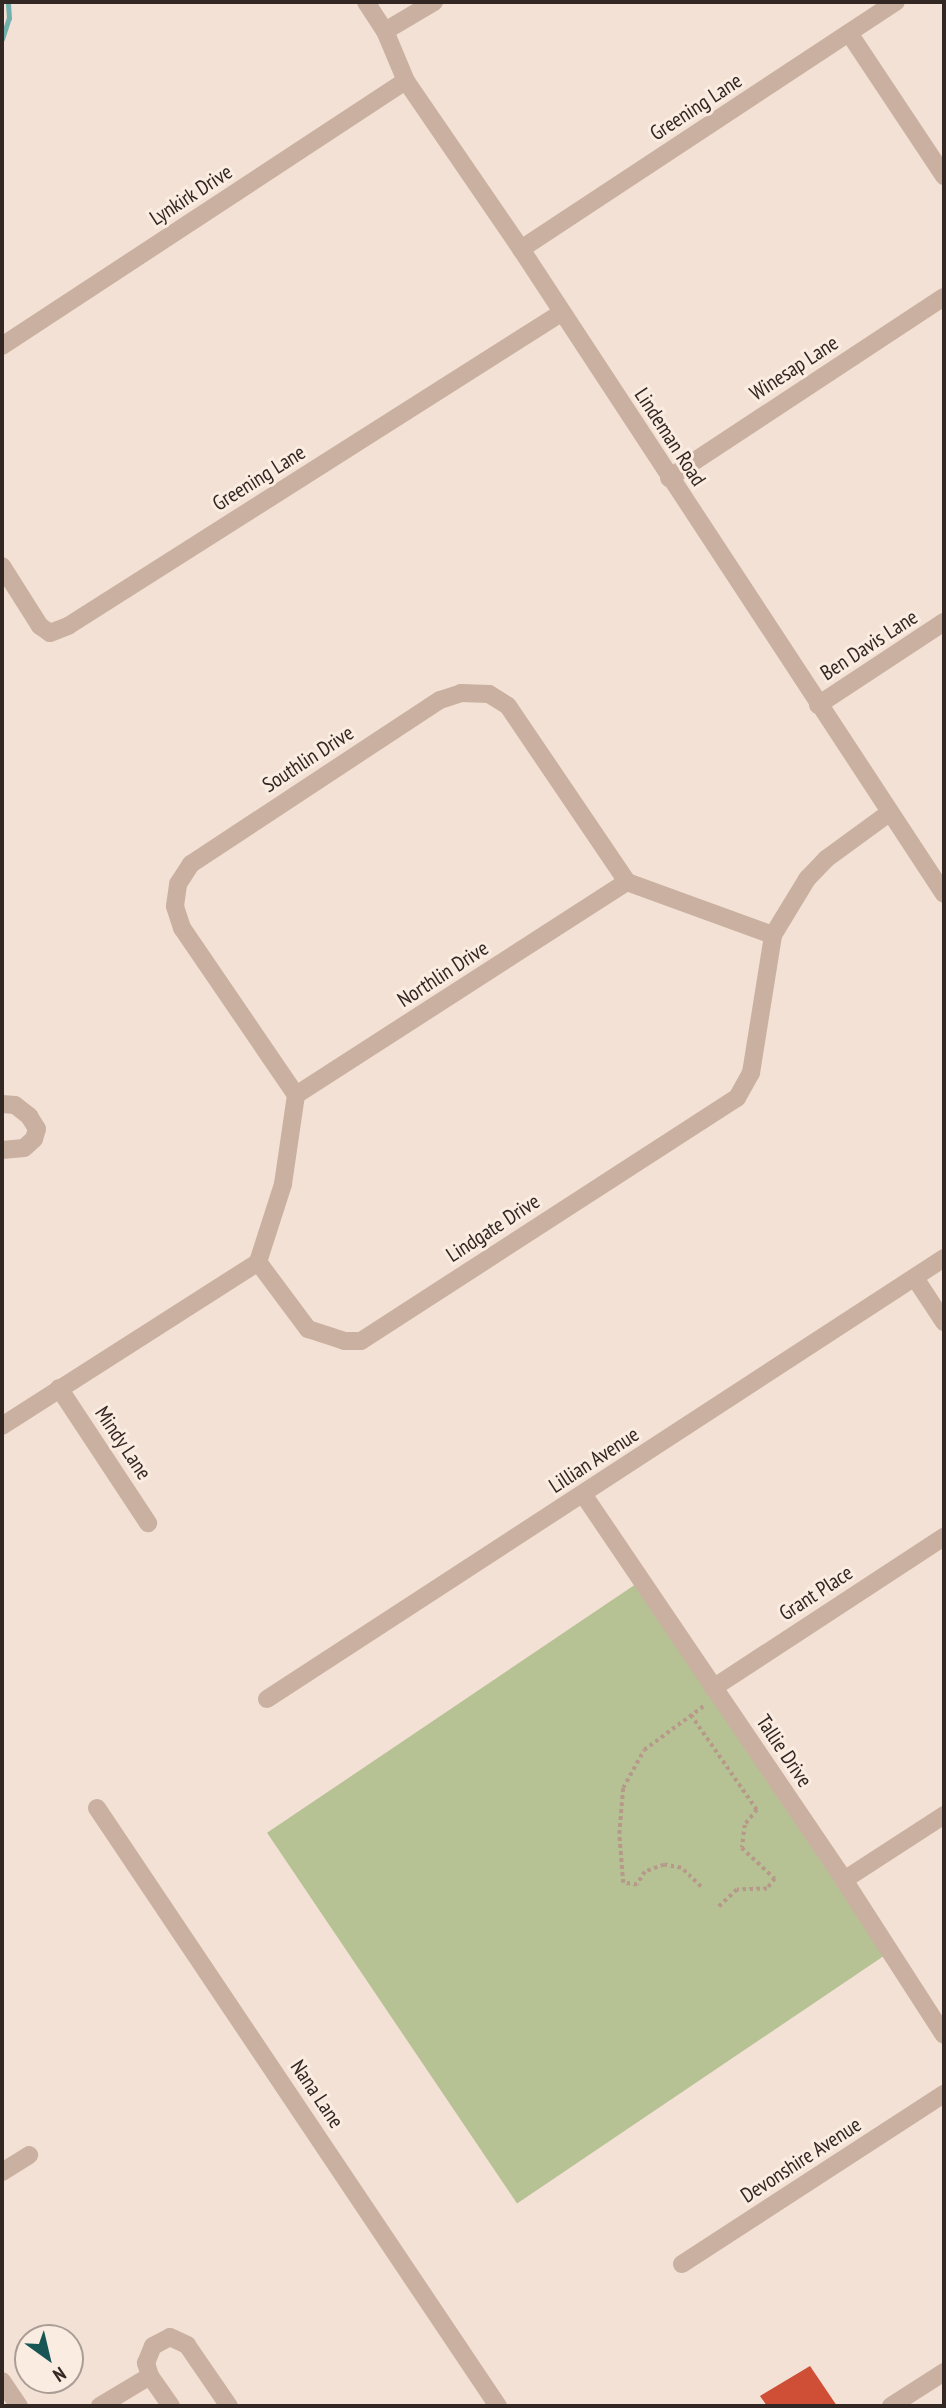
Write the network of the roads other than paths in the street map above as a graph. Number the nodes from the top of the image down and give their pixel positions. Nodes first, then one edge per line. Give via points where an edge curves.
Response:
1 (366, 2) edge
2 (434, 2) edge
3 (896, 2) edge
4 (385, 31) junction
5 (849, 33) junction
6 (406, 81) junction
7 (944, 176) edge
8 (521, 249) junction
9 (944, 297) edge
10 (561, 313) junction
11 (2, 346) edge
12 (669, 478) junction
13 (2, 566) edge
14 (944, 622) edge
15 (818, 705) junction
16 (889, 813) junction
17 (627, 882) junction
18 (944, 894) edge
19 (773, 934) junction
20 (296, 1095) junction
21 (2, 1104) edge
22 (2, 1150) edge
23 (944, 1258) edge
24 (258, 1262) junction
25 (915, 1278) junction
26 (944, 1322) edge
27 (59, 1388) junction
28 (2, 1426) edge
29 (583, 1494) junction
30 (148, 1523) dead end
31 (944, 1537) edge
32 (716, 1692) junction
33 (267, 1699) dead end
34 (97, 1808) dead end
35 (944, 1815) edge
36 (844, 1880) junction
37 (944, 2035) edge
38 (944, 2094) edge
39 (29, 2155) dead end
40 (2, 2172) edge
41 (682, 2264) dead end
42 (944, 2372) edge
43 (150, 2376) junction
44 (2, 2381) edge
45 (914, 2400) edge
46 (19, 2406) edge
47 (100, 2406) edge
48 (170, 2406) edge
49 (229, 2406) edge
50 (498, 2406) edge
51 (891, 2406) edge

1 - 4 street, Lindeman Road
2 - 4 street
3 - 5 street, Greening Lane
4 - 6 street, Lindeman Road
5 - 7 street
5 - 8 street, Greening Lane
6 - 8 street, Lindeman Road
6 - 11 street, Lynkirk Drive
8 - 10 street, Lindeman Road
9 - 12 street, Winesap Lane
10 - 12 street, Lindeman Road
10 - 13 street, Greening Lane via 68,626 50,633 40,626
12 - 15 street, Lindeman Road
14 - 15 street, Ben Davis Lane
15 - 16 street, Lindeman Road
16 - 18 street, Lindeman Road
16 - 19 street, Lindgate Drive via 826,859 807,879
17 - 19 street
17 - 20 street, Northlin Drive
17 - 20 street, Southlin Drive via 508,706 489,694 461,693 440,700 191,864 178,884 175,906 182,928
19 - 24 street, Lindgate Drive via 751,1073 737,1098 361,1341 308,1329
20 - 24 street via 283,1184
21 - 22 street via 15,1105 37,1129 24,1148
23 - 25 street, Lillian Avenue
24 - 27 street
25 - 26 street
25 - 29 street, Lillian Avenue
27 - 28 street
27 - 30 street, Mindy Lane
29 - 32 street, Tallie Drive
29 - 33 street, Lillian Avenue
31 - 32 street, Grant Place
32 - 36 street, Tallie Drive
34 - 50 street, Nana Lane
35 - 36 street
36 - 37 street, Tallie Drive
38 - 41 street, Devonshire Avenue
39 - 40 street
42 - 45 street
43 - 47 street
43 - 48 street
43 - 49 street via 146,2363 153,2346 170,2337 179,2339
44 - 46 street
45 - 51 street

